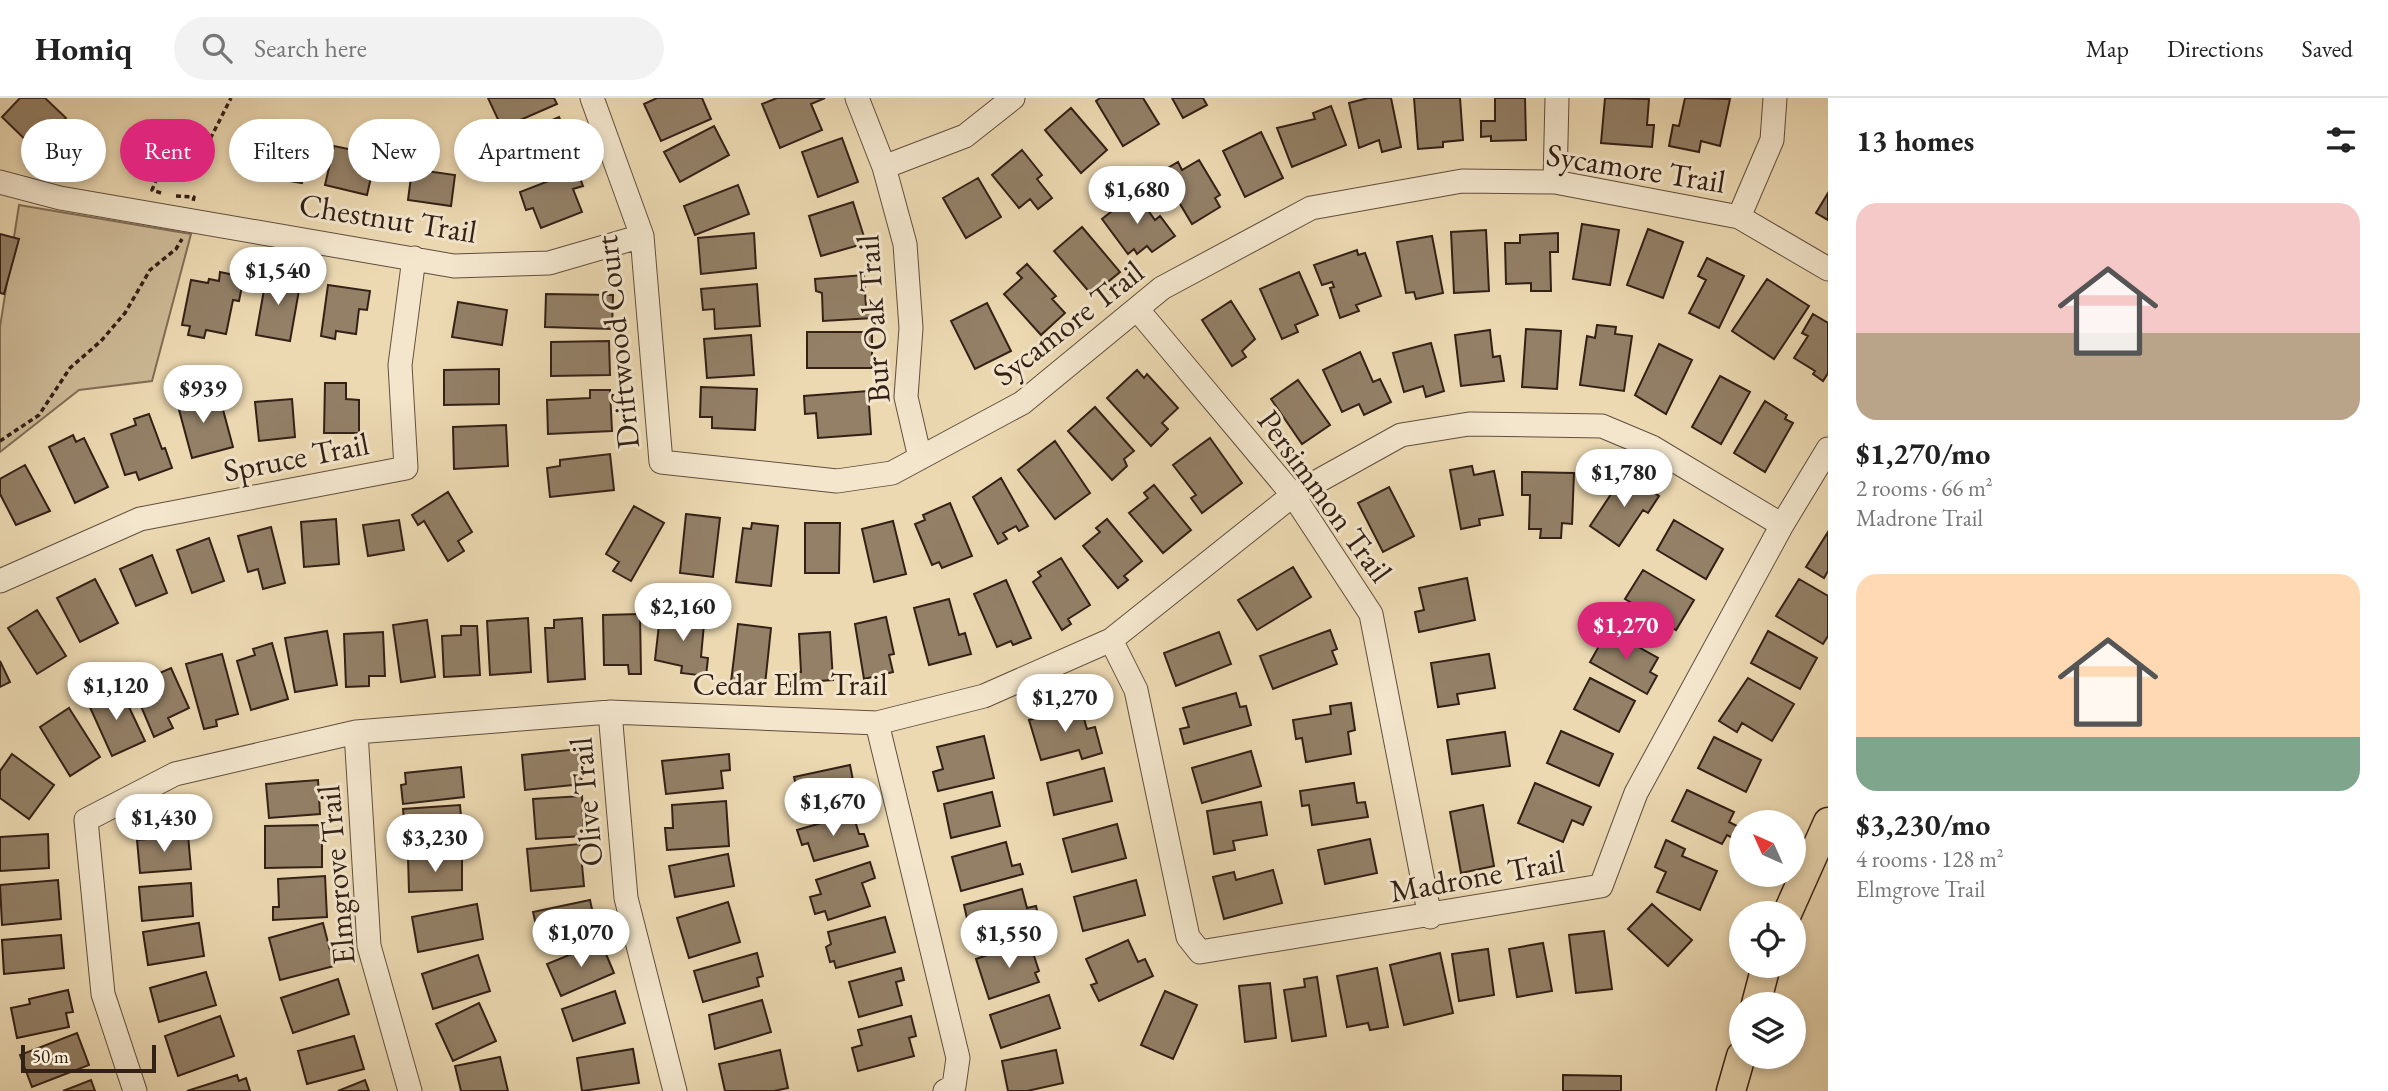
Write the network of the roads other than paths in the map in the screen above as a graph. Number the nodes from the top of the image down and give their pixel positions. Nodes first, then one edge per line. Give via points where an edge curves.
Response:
1 (592, 98) edge
2 (858, 98) edge
3 (1013, 98) edge
4 (1557, 98) edge
5 (1775, 98) edge
6 (884, 166) junction
7 (0, 182) edge
8 (1555, 182) junction
9 (1739, 217) junction
10 (642, 236) junction
11 (414, 258) junction
12 (1828, 270) edge
13 (1137, 309) junction
14 (1828, 449) edge
15 (920, 458) junction
16 (662, 462) joint
17 (1293, 495) junction
18 (1782, 525) junction
19 (0, 581) edge
20 (1111, 640) junction
21 (610, 712) junction
22 (877, 723) junction
23 (356, 732) junction
24 (1828, 822) edge
25 (1793, 901) edge
26 (1430, 917) junction
27 (1737, 1069) edge
28 (135, 1091) edge
29 (410, 1091) edge
30 (674, 1091) edge
31 (945, 1091) edge
32 (1731, 1091) edge

1 - 10 street, Driftwood Court
2 - 6 street, Bur Oak Trail
3 - 6 street via 965,136
4 - 8 street
5 - 9 street via 1772,140
6 - 15 street, Bur Oak Trail via 905,244 911,328 906,397
7 - 11 street, Chestnut Trail via 60,198
8 - 9 street, Sycamore Trail
8 - 13 street, Sycamore Trail via 1462,181 1311,208 1162,288
9 - 12 street, Sycamore Trail
10 - 11 street, Chestnut Trail via 548,263 454,266
10 - 16 street, Driftwood Court
11 - 19 street, Spruce Trail via 400,365 406,468 140,519
13 - 15 street, Sycamore Trail via 1022,403
13 - 17 street, Persimmon Trail
14 - 18 street, Madrone Trail
15 - 16 street, Sycamore Trail via 892,473 837,481
17 - 18 street, Cedar Elm Trail via 1401,435 1469,424 1602,426 1652,447
17 - 20 street, Cedar Elm Trail
17 - 26 street, Persimmon Trail via 1371,614
18 - 26 street, Madrone Trail via 1636,793 1601,886
20 - 22 street, Cedar Elm Trail via 984,696
20 - 26 street, Madrone Trail via 1136,690 1188,937 1200,952
21 - 22 street, Cedar Elm Trail
21 - 23 street, Cedar Elm Trail
21 - 30 street, Olive Trail via 626,898
22 - 31 street via 958,1058 954,1086
23 - 28 street, Cedar Elm Trail via 175,774 86,820 103,994
23 - 29 street, Elmgrove Trail via 369,946
24 - 25 main road
27 - 32 main road

